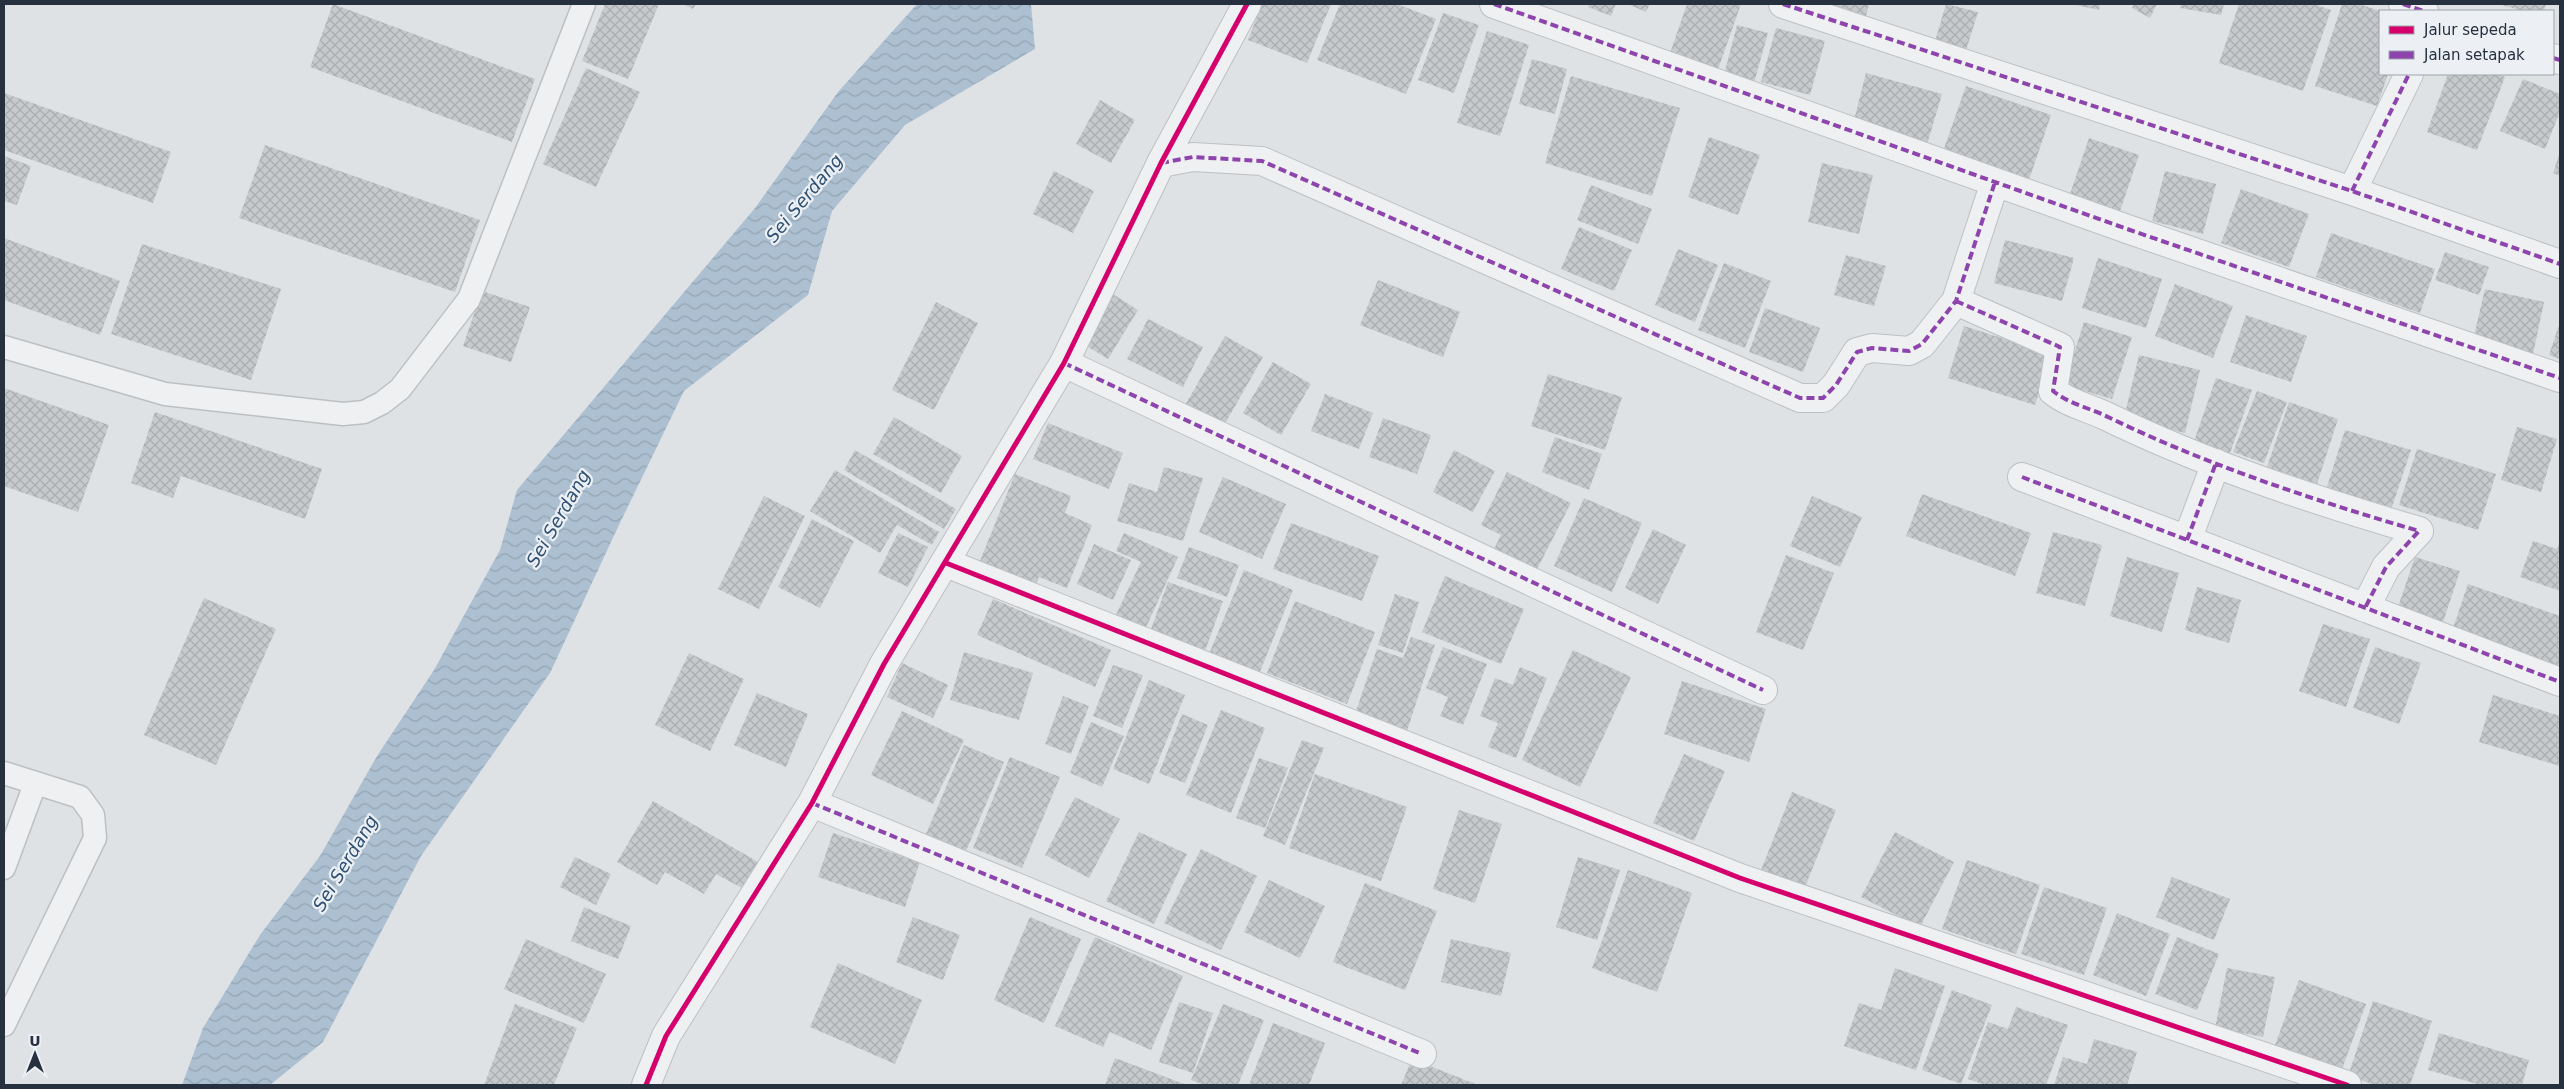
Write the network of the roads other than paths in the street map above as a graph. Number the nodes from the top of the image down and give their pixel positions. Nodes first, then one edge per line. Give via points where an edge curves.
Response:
1 (584, 4) edge
2 (1247, 4) edge
3 (1494, 4) edge
4 (1783, 4) edge
5 (2403, 4) edge
6 (2421, 10) edge
7 (2409, 75) edge
8 (1161, 163) junction
9 (1995, 182) junction
10 (2352, 191) junction
11 (2560, 264) edge
12 (1956, 301) junction
13 (4, 347) edge
14 (1064, 363) junction
15 (2560, 378) edge
16 (2216, 463) junction
17 (2022, 477) dead end
18 (2187, 540) junction
19 (946, 562) junction
20 (2365, 608) junction
21 (2560, 682) edge
22 (1763, 690) dead end
23 (4, 773) edge
24 (35, 784) junction
25 (812, 803) junction
26 (4, 868) edge
27 (4, 1025) edge
28 (1422, 1054) dead end
29 (646, 1085) edge
30 (2347, 1085) edge

1 - 13 lane via 469,299 412,375 382,403 364,412 343,414 165,394
2 - 8 street
3 - 9 street
4 - 10 street
5 - 6 street
7 - 10 street
8 - 12 street via 1193,157 1262,161 1800,398 1823,398 1836,385 1857,352 1872,348 1909,351 1922,344
8 - 14 street
9 - 12 street
9 - 15 street
10 - 11 street
12 - 16 street via 2060,347 2053,392 2064,400 2086,406
14 - 19 street
14 - 22 street
16 - 18 street
16 - 20 street via 2324,503 2419,531 2386,567
17 - 18 street
18 - 20 street
19 - 25 street via 884,664
19 - 30 street via 1740,878
20 - 21 street
23 - 24 lane
24 - 26 lane
24 - 27 lane via 80,797 93,815 95,838
25 - 28 street
25 - 29 street via 666,1036

